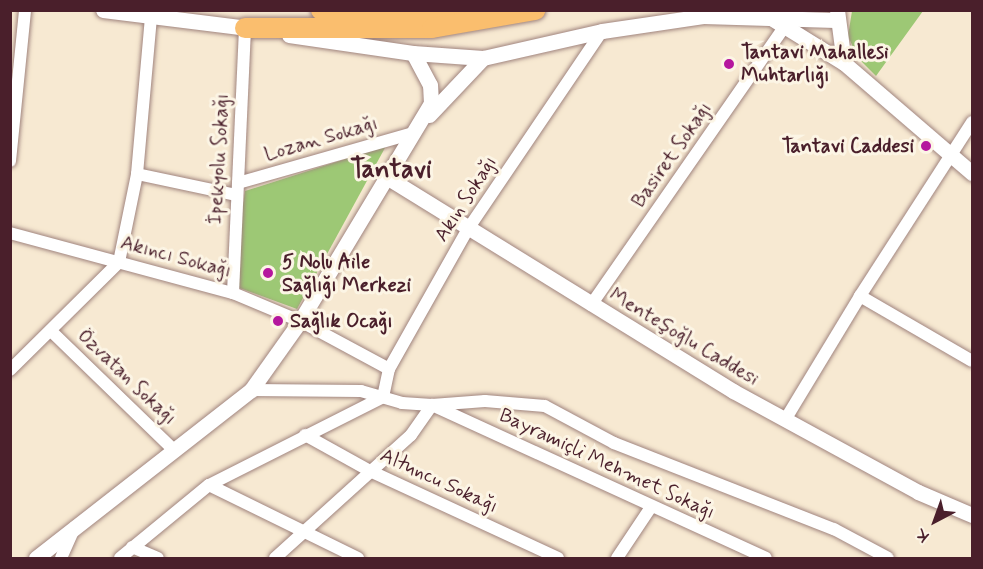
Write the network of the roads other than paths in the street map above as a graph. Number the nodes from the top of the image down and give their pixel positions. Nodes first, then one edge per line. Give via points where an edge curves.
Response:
1 (25, 10) edge
2 (103, 10) edge
3 (321, 10) edge
4 (474, 10) edge
5 (535, 10) edge
6 (767, 15) junction
7 (836, 15) edge
8 (151, 16) junction
9 (784, 27) junction
10 (245, 28) junction
11 (602, 32) junction
12 (413, 53) junction
13 (483, 58) junction
14 (844, 63) junction
15 (972, 122) edge
16 (12, 127) edge
17 (414, 133) junction
18 (950, 156) junction
19 (10, 161) edge
20 (972, 173) edge
21 (137, 174) junction
22 (385, 176) junction
23 (238, 189) junction
24 (468, 229) junction
25 (10, 233) edge
26 (119, 262) junction
27 (233, 293) junction
28 (860, 296) junction
29 (591, 305) junction
30 (300, 321) junction
31 (51, 331) junction
32 (972, 361) edge
33 (389, 369) junction
34 (10, 370) edge
35 (250, 390) junction
36 (383, 396) junction
37 (432, 405) junction
38 (785, 420) junction
39 (305, 435) junction
40 (176, 450) junction
41 (370, 471) junction
42 (209, 484) junction
43 (651, 507) junction
44 (972, 515) edge
45 (76, 526) junction
46 (301, 532) junction
47 (132, 547) junction
48 (36, 558) edge
49 (62, 558) edge
50 (120, 558) edge
51 (158, 558) edge
52 (275, 558) edge
53 (358, 558) edge
54 (558, 558) edge
55 (617, 558) edge
56 (765, 558) edge
57 (888, 558) edge

1 - 16 street
2 - 8 street
3 - 4 highway
5 - 10 highway via 432,28
6 - 7 street
6 - 9 street
6 - 11 street via 703,16
7 - 14 street
8 - 10 street
8 - 21 street
9 - 14 street
9 - 29 street, Basiret Sokağı
10 - 12 street
10 - 23 street, İpekyolu Sokağı
11 - 13 street
11 - 24 street, Akın Sokağı
12 - 13 street
12 - 17 street via 430,86 431,103
13 - 17 street via 450,88
14 - 18 street
15 - 18 street
16 - 19 street
17 - 22 street
17 - 23 street, Lozan Sokağı
18 - 20 street
18 - 28 street
21 - 23 street, Lozan Sokağı
21 - 26 street
22 - 24 street, Menteşoğlu Caddesi
22 - 30 street
23 - 27 street, İpekyolu Sokağı
24 - 29 street, Menteşoğlu Caddesi
24 - 33 street, Akın Sokağı
25 - 26 street, Akıncı Sokağı
26 - 27 street, Akıncı Sokağı
26 - 31 street
27 - 30 street, Akıncı Sokağı
28 - 32 street
28 - 38 street
29 - 38 street, Menteşoğlu Caddesi
30 - 33 street, Akıncı Sokağı
30 - 35 street
31 - 34 street
31 - 40 street, Özvatan Sokağı
33 - 36 street, Akın Sokağı
35 - 36 street via 361,391
35 - 40 street
36 - 37 street via 402,403
36 - 39 street
37 - 41 street via 411,435
37 - 43 street, Bayramiçli Mehmet Sokağı
37 - 57 street via 485,400 545,406 614,442 834,529
38 - 44 street, Menteşoğlu Caddesi via 918,492
39 - 41 street, Altuncu Sokağı
39 - 42 street
40 - 45 street
41 - 46 street
41 - 54 street, Altuncu Sokağı
42 - 46 street
42 - 47 street
43 - 55 street
43 - 56 street, Bayramiçli Mehmet Sokağı
45 - 48 street
45 - 49 street
46 - 52 street
46 - 53 street
47 - 50 street
47 - 51 street

